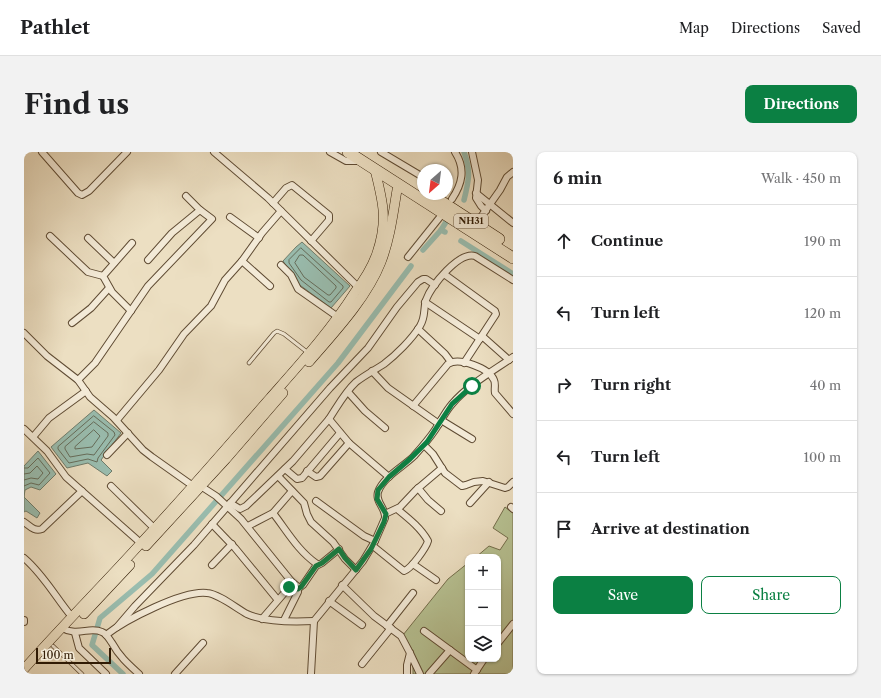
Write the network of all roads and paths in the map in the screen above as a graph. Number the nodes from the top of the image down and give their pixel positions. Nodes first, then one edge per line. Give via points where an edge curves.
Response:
1 (42, 152) edge
2 (127, 152) edge
3 (214, 152) edge
4 (330, 152) edge
5 (348, 152) edge
6 (381, 152) edge
7 (455, 152) edge
8 (472, 152) edge
9 (361, 156) edge
10 (375, 170) junction
11 (417, 173) edge
12 (512, 173) edge
13 (403, 187) junction
14 (417, 188) edge
15 (476, 193) junction
16 (186, 196) dead end
17 (438, 200) edge
18 (448, 200) edge
19 (273, 203) junction
20 (491, 204) junction
21 (449, 207) junction
22 (200, 210) junction
23 (281, 211) junction
24 (486, 211) junction
25 (230, 217) dead end
26 (513, 223) edge
27 (476, 224) junction
28 (50, 236) dead end
29 (88, 238) dead end
30 (259, 238) junction
31 (311, 241) junction
32 (132, 243) dead end
33 (513, 249) edge
34 (408, 257) dead end
35 (513, 258) edge
36 (148, 260) dead end
37 (242, 261) junction
38 (114, 263) junction
39 (281, 265) dead end
40 (444, 274) junction
41 (103, 276) junction
42 (513, 280) edge
43 (435, 285) junction
44 (270, 286) dead end
45 (109, 288) junction
46 (358, 288) junction
47 (425, 302) junction
48 (131, 310) junction
49 (338, 317) junction
50 (72, 323) dead end
51 (418, 329) junction
52 (24, 333) edge
53 (481, 338) junction
54 (309, 353) junction
55 (511, 359) edge
56 (451, 362) junction
57 (250, 363) dead end
58 (464, 363) junction
59 (372, 371) junction
60 (489, 374) junction
61 (78, 380) junction
62 (86, 391) junction
63 (348, 392) junction
64 (413, 406) junction
65 (513, 414) edge
66 (329, 419) junction
67 (117, 420) junction
68 (440, 422) junction
69 (386, 428) dead end
70 (24, 429) edge
71 (128, 433) junction
72 (340, 433) junction
73 (33, 437) junction
74 (472, 439) dead end
75 (349, 443) junction
76 (424, 444) junction
77 (107, 455) dead end
78 (442, 468) junction
79 (285, 469) junction
80 (307, 471) junction
81 (278, 476) junction
82 (389, 477) junction
83 (489, 482) junction
84 (513, 482) edge
85 (197, 485) junction
86 (111, 486) dead end
87 (418, 488) junction
88 (82, 491) junction
89 (292, 491) junction
90 (316, 501) dead end
91 (470, 503) dead end
92 (227, 504) junction
93 (397, 509) junction
94 (441, 511) dead end
95 (273, 513) junction
96 (386, 514) junction
97 (24, 522) edge
98 (212, 524) junction
99 (248, 526) junction
100 (154, 529) junction
101 (374, 543) junction
102 (232, 544) junction
103 (143, 546) junction
104 (339, 549) junction
105 (24, 558) edge
106 (318, 564) junction
107 (412, 564) junction
108 (212, 565) dead end
109 (356, 570) junction
110 (436, 580) dead end
111 (291, 581) junction
112 (342, 585) junction
113 (298, 589) junction
114 (413, 593) dead end
115 (277, 600) junction
116 (329, 601) junction
117 (72, 617) junction
118 (262, 619) junction
119 (284, 620) junction
120 (314, 621) junction
121 (513, 624) edge
122 (362, 625) dead end
123 (117, 627) junction
124 (389, 627) junction
125 (68, 631) junction
126 (424, 631) dead end
127 (106, 635) junction
128 (501, 639) edge
129 (203, 643) dead end
130 (53, 646) junction
131 (450, 650) junction
132 (410, 653) junction
133 (482, 662) edge
134 (362, 664) dead end
135 (24, 669) edge
136 (475, 672) edge
137 (28, 674) edge
138 (82, 674) edge
139 (106, 674) edge
140 (139, 674) edge
141 (175, 674) edge
142 (311, 674) edge
143 (407, 674) edge
144 (420, 674) edge
145 (429, 674) edge

1 - 2 street via 82,196 89,192
3 - 19 street
4 - 9 street via 346,161
5 - 9 highway, NH31
6 - 11 street
7 - 21 street via 459,158 462,175 459,188
8 - 15 street via 478,180
9 - 10 highway, NH31
9 - 14 highway, NH31
10 - 13 highway, NH31
10 - 46 main road via 384,207 383,228 374,260
12 - 20 street
13 - 21 highway, NH31
13 - 85 main road via 397,190 380,262 360,298 333,334
15 - 20 street
15 - 24 street via 477,202
16 - 22 street
17 - 21 highway, NH31
18 - 21 street
19 - 23 street
19 - 31 street via 292,185 329,215 329,220
20 - 24 street
20 - 26 street
21 - 27 highway, NH31
21 - 34 street
21 - 35 highway, NH31
22 - 36 street via 172,233
22 - 48 street via 212,219 148,286
23 - 30 street
23 - 31 street
24 - 27 street
25 - 30 street
27 - 33 highway, NH31
28 - 41 street via 88,272
29 - 38 street
30 - 37 street
31 - 46 street
32 - 38 street
37 - 44 street
37 - 67 street via 225,280 210,306 184,334 159,370
38 - 41 street
39 - 49 street via 291,275 298,289
40 - 42 street via 463,258 471,255
40 - 43 street
40 - 53 street via 495,311 495,316
41 - 45 street
43 - 47 street
43 - 92 street via 426,279 418,282 373,342
45 - 48 street
45 - 50 street via 91,308
46 - 49 main road
47 - 51 street via 424,319
47 - 53 street
48 - 61 street via 95,363
49 - 54 main road
51 - 56 street
51 - 59 street via 394,355
52 - 61 street via 47,356
53 - 55 street
53 - 58 street
54 - 57 lane via 277,331
54 - 85 main road
55 - 60 street
56 - 58 street
56 - 64 street
58 - 60 street
59 - 63 street via 356,382
59 - 64 street via 388,388
60 - 65 street via 495,382 495,393
60 - 68 street via 456,399
61 - 62 street
62 - 67 street
62 - 73 street via 49,418
63 - 66 street
63 - 69 street via 365,412
64 - 68 street
66 - 72 street
66 - 79 street
67 - 71 street
68 - 74 street
68 - 76 street
70 - 73 street
71 - 77 street
71 - 85 street via 152,457
72 - 75 street
72 - 80 street
73 - 88 street via 66,477
75 - 80 street via 320,476 316,477
75 - 82 street
76 - 78 street
76 - 82 street
78 - 83 street via 462,486 474,482
78 - 87 street
79 - 80 street via 297,479 302,478
79 - 81 street
81 - 89 street
81 - 92 street via 243,509
82 - 96 street via 377,495
83 - 84 street via 505,488
83 - 91 street
85 - 92 street
85 - 100 main road
85 - 103 main road
86 - 100 street
87 - 93 street
87 - 94 street
88 - 97 street via 42,529 33,529
88 - 103 street
89 - 95 street
89 - 104 street via 304,503 311,522
90 - 101 street
92 - 98 street
92 - 99 street
93 - 96 street
93 - 107 street via 428,541
95 - 99 street
95 - 106 street via 299,549
96 - 101 street
98 - 102 street
98 - 123 street
99 - 111 street
100 - 103 main road
101 - 107 street via 404,571
101 - 109 street
102 - 108 street
102 - 115 street
103 - 117 main road
103 - 125 main road
104 - 106 street
104 - 109 street
105 - 117 street via 38,571
106 - 113 street
107 - 110 street
109 - 112 street
111 - 113 street
111 - 115 street
112 - 116 street
112 - 124 street
113 - 119 street
114 - 124 street
115 - 118 street
116 - 120 street
116 - 122 street
117 - 125 main road
118 - 119 street
118 - 123 street via 208,592 196,593 160,606
119 - 120 street
120 - 142 street
121 - 128 street
123 - 127 street
124 - 132 street via 401,636
124 - 134 street
125 - 127 street via 99,631
125 - 130 main road
125 - 135 main road
125 - 139 street via 79,648
126 - 131 street
127 - 140 street via 120,656
129 - 141 street
130 - 137 main road
130 - 138 lane
131 - 136 street
131 - 145 street
132 - 143 street
132 - 144 street
133 - 136 street

